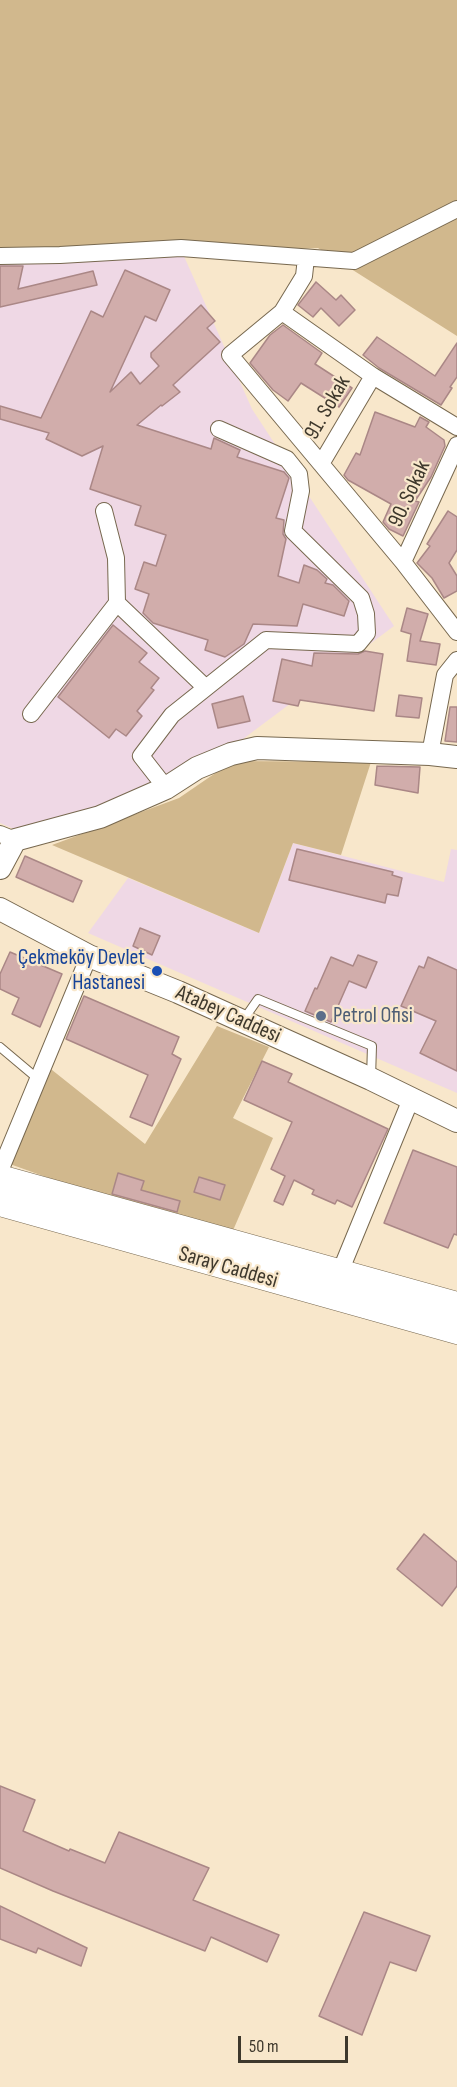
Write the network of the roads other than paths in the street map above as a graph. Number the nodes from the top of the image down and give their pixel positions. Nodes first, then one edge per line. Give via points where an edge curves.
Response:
1 (457, 210) edge
2 (0, 256) edge
3 (306, 258) junction
4 (282, 312) junction
5 (373, 376) junction
6 (457, 428) edge
7 (219, 429) dead end
8 (457, 445) edge
9 (321, 464) junction
10 (104, 511) dead end
11 (403, 562) junction
12 (117, 603) junction
13 (457, 632) edge
14 (457, 660) edge
15 (205, 687) junction
16 (31, 714) dead end
17 (430, 754) junction
18 (457, 757) edge
19 (166, 789) junction
20 (7, 837) edge
21 (0, 868) edge
22 (0, 909) edge
23 (88, 956) junction
24 (242, 1022) junction
25 (0, 1047) edge
26 (371, 1078) junction
27 (38, 1079) junction
28 (411, 1099) junction
29 (457, 1121) edge
30 (0, 1171) edge
31 (0, 1178) edge
32 (0, 1203) edge
33 (340, 1272) junction
34 (457, 1305) edge
35 (457, 1331) edge

1 - 3 street via 354,261
2 - 3 street via 181,248
3 - 4 street via 304,276
4 - 5 street
4 - 9 street via 230,355
5 - 6 street
5 - 9 street, 91. Sokak
7 - 15 street via 287,459 299,474 301,491 293,531 361,598 367,633 358,644 266,640
8 - 11 street, 90. Sokak
9 - 11 street
10 - 12 street via 116,558
11 - 13 street
12 - 15 street
12 - 16 street
14 - 17 street via 445,675
15 - 19 street via 172,716 141,756
17 - 18 main road
17 - 19 main road via 258,748 197,768
19 - 20 main road via 100,817
20 - 21 main road
22 - 23 main road, Atabey Caddesi
23 - 24 main road, Atabey Caddesi
23 - 27 street
24 - 26 main road, Atabey Caddesi
24 - 26 lane via 258,999 372,1046
25 - 27 lane
26 - 28 main road, Atabey Caddesi
27 - 30 street
28 - 29 main road, Atabey Caddesi
28 - 33 street
31 - 33 main road, Saray Caddesi
32 - 35 main road, Saray Caddesi
33 - 34 main road, Saray Caddesi

